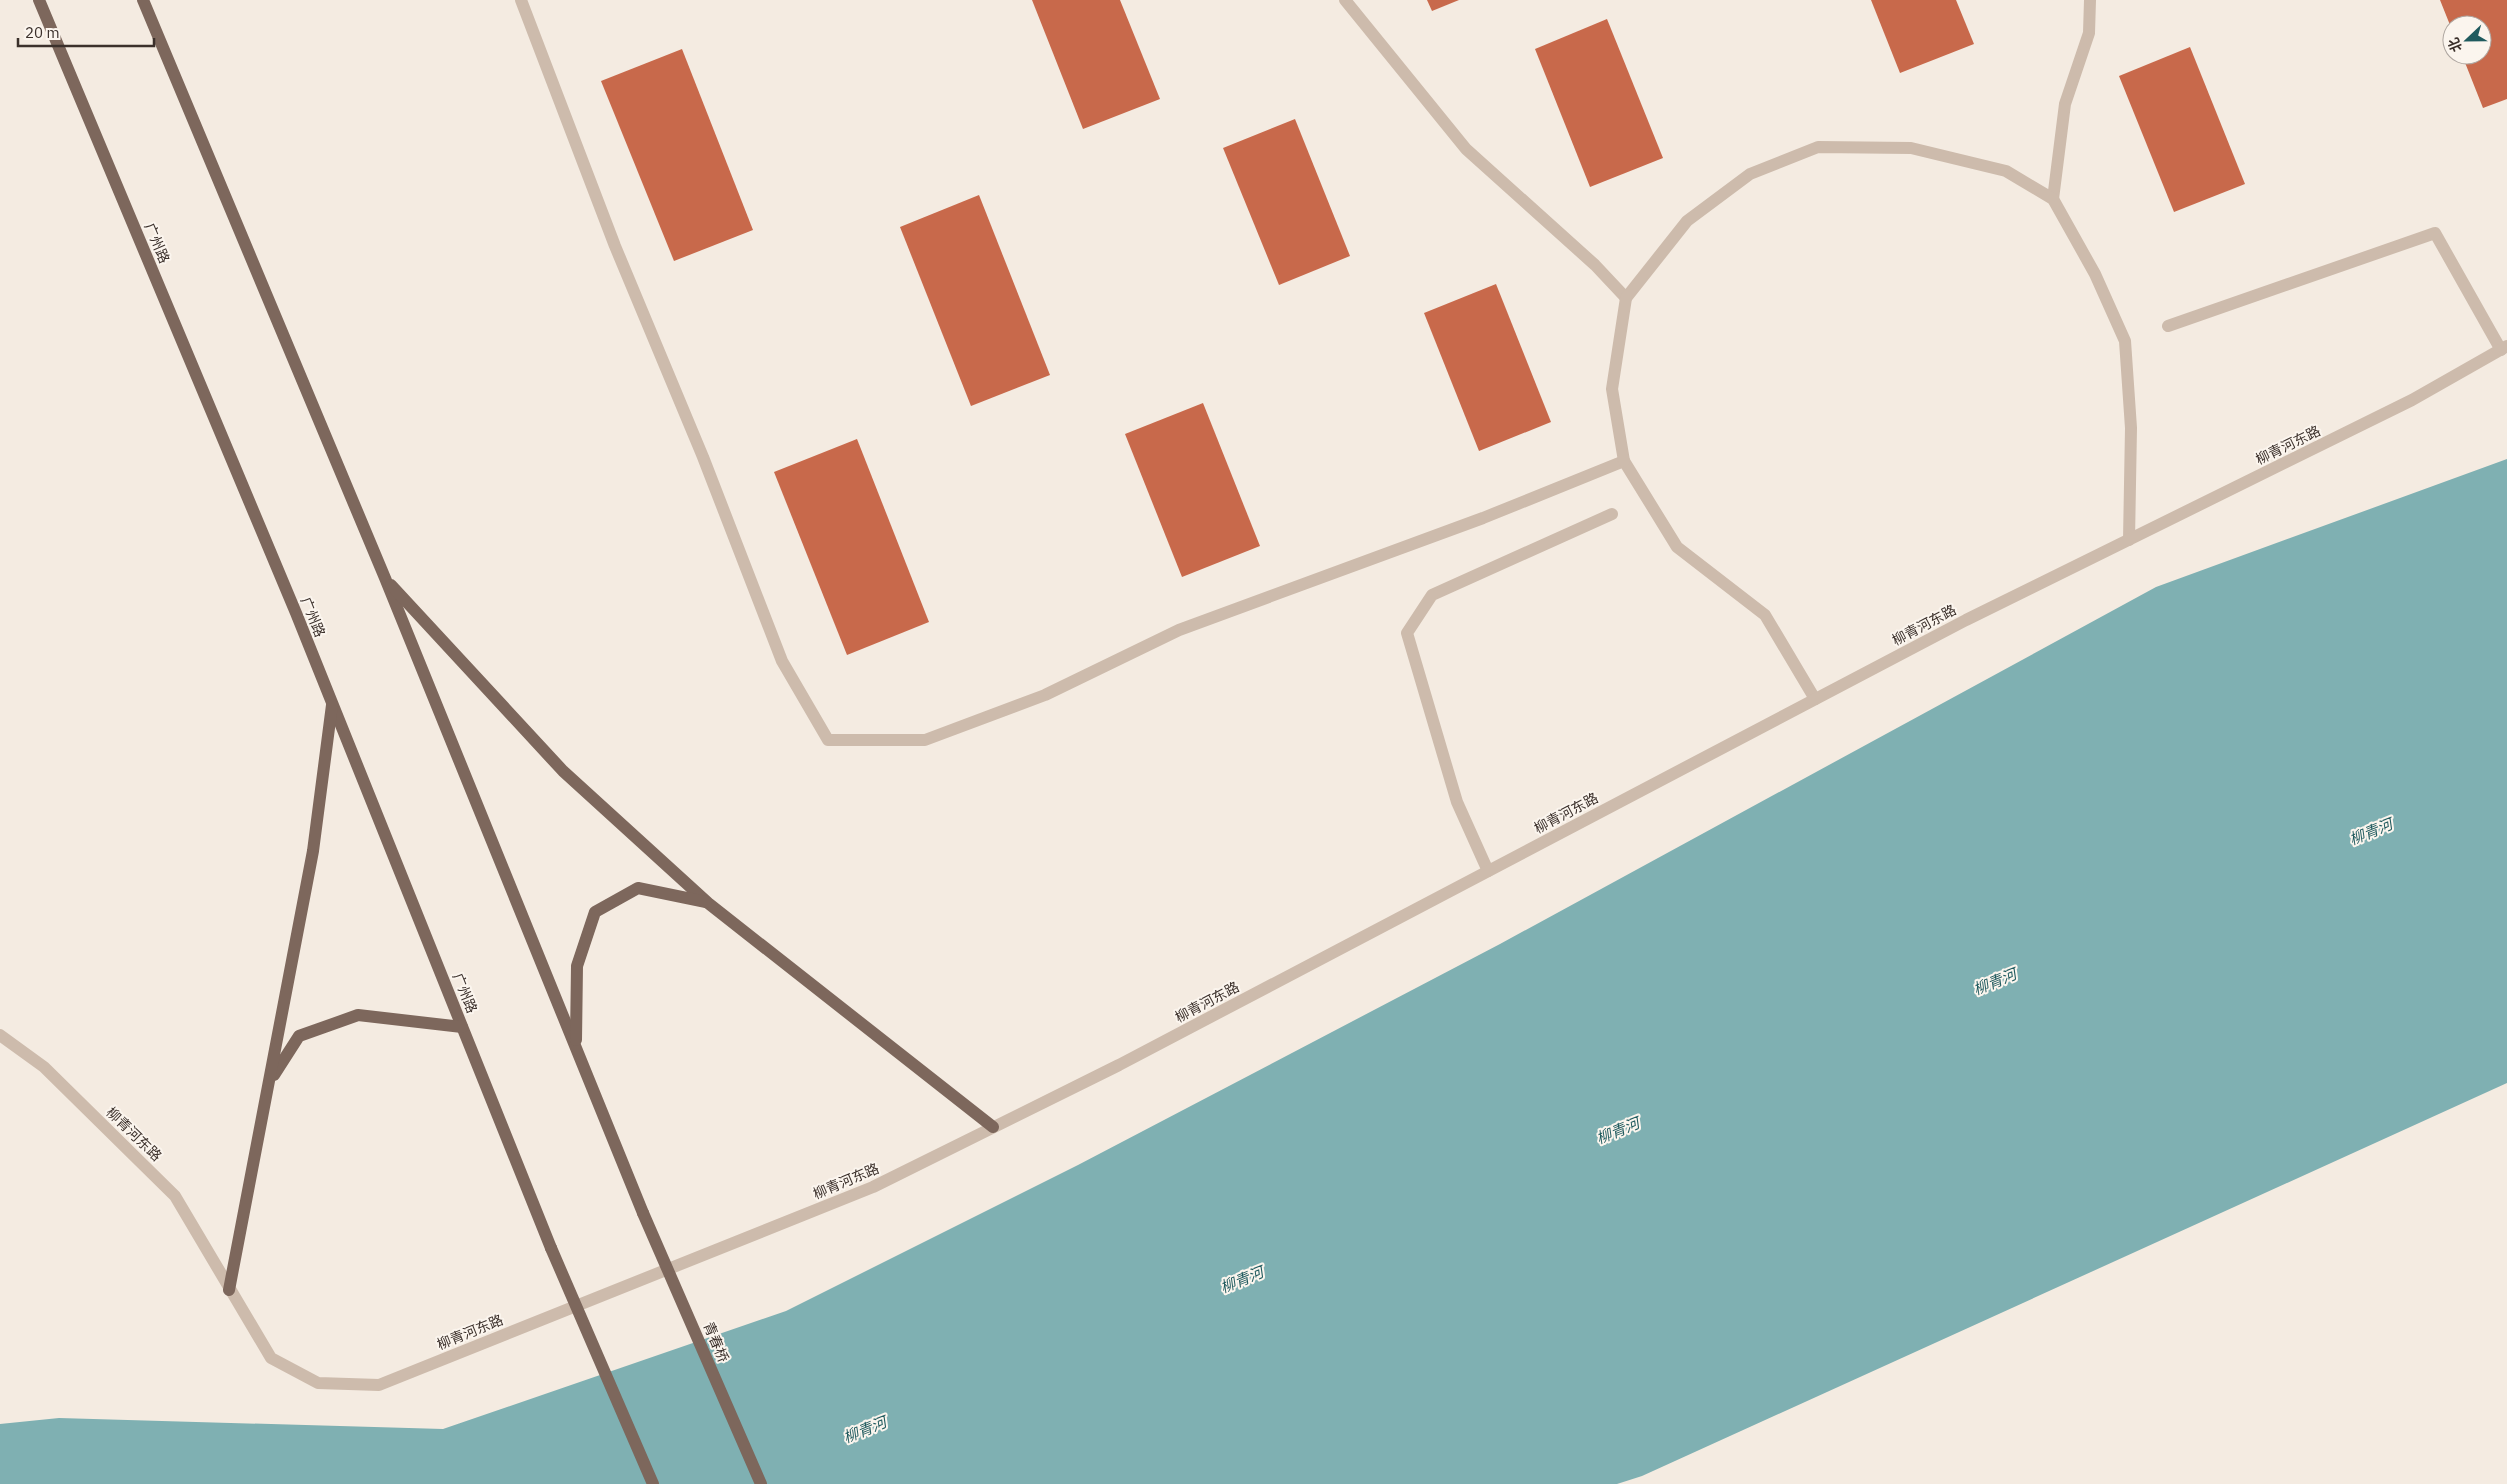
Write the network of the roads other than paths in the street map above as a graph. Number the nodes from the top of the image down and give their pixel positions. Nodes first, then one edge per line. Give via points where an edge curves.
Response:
1 (39, 0) edge
2 (142, 0) edge
3 (521, 0) edge
4 (1345, 0) edge
5 (2090, 0) edge
6 (2053, 199) junction
7 (1626, 298) junction
8 (2168, 326) dead end
9 (2504, 348) edge
10 (1624, 461) junction
11 (1612, 514) dead end
12 (2129, 540) junction
13 (385, 578) junction
14 (1815, 699) junction
15 (332, 703) junction
16 (1488, 871) junction
17 (708, 902) junction
18 (462, 1027) junction
19 (0, 1035) edge
20 (576, 1046) junction
21 (270, 1081) junction
22 (993, 1127) junction
23 (229, 1290) junction
24 (653, 1484) edge
25 (761, 1484) edge

1 - 15 main road, 广州路
2 - 13 main road
3 - 10 street via 614,246 703,457 782,661 828,740 925,740 1045,695 1179,630 1483,518
4 - 7 street via 1466,149 1595,265
5 - 6 street via 2089,33 2065,104
6 - 7 street via 2006,171 1911,148 1818,147 1750,174 1687,221
6 - 12 street via 2095,274 2125,341 2131,428
7 - 10 street via 1612,389
8 - 9 street via 2436,234
9 - 12 street, 柳青河东路 via 2412,400
10 - 14 street via 1677,547 1765,615
11 - 16 street via 1432,595 1407,633 1457,802
12 - 14 street, 柳青河东路
13 - 17 main road via 563,771
13 - 20 main road
14 - 16 street, 柳青河东路
15 - 18 main road, 广州路
15 - 21 main road via 313,851
16 - 22 street, 柳青河东路 via 1127,1061
17 - 20 main road via 638,888 595,912 578,966
17 - 22 main road
18 - 21 main road via 358,1015 299,1036
18 - 24 main road, 广州路, bridge via 551,1248
19 - 23 street, 柳青河东路 via 44,1068 175,1196
20 - 25 main road, 青春桥, bridge via 643,1213
21 - 23 main road
22 - 23 street, 柳青河东路 via 873,1186 379,1385 318,1383 271,1358

